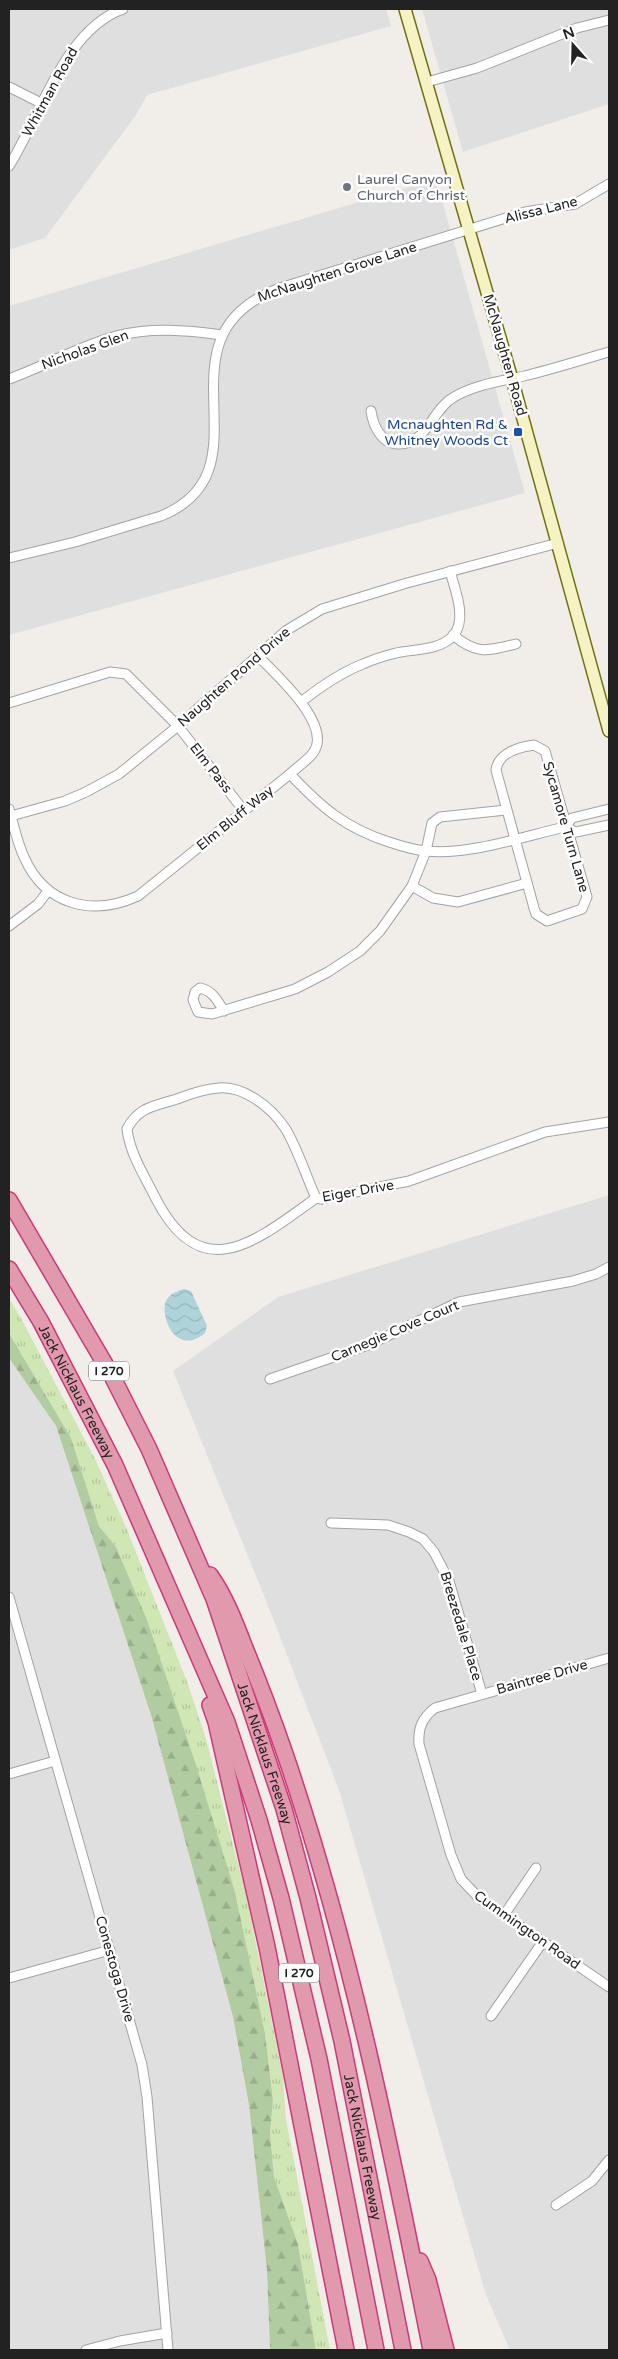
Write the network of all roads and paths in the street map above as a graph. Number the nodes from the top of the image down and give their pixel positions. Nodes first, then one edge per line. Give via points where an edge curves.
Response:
1 (123, 9) edge
2 (405, 9) edge
3 (609, 20) edge
4 (427, 82) junction
5 (9, 87) edge
6 (43, 104) junction
7 (9, 166) edge
8 (609, 184) edge
9 (470, 230) junction
10 (222, 335) junction
11 (609, 352) edge
12 (9, 379) edge
13 (512, 379) junction
14 (371, 411) dead end
15 (558, 543) junction
16 (9, 558) edge
17 (450, 571) junction
18 (453, 635) junction
19 (516, 644) dead end
20 (257, 656) junction
21 (300, 702) junction
22 (9, 703) edge
23 (178, 726) junction
24 (609, 731) edge
25 (290, 774) junction
26 (609, 809) edge
27 (244, 810) junction
28 (506, 810) junction
29 (10, 813) edge
30 (609, 825) edge
31 (565, 827) junction
32 (516, 838) junction
33 (426, 852) junction
34 (527, 883) junction
35 (412, 886) junction
36 (48, 890) junction
37 (9, 926) edge
38 (224, 1010) dead end
39 (609, 1122) edge
40 (316, 1198) junction
41 (9, 1200) edge
42 (609, 1267) edge
43 (9, 1269) edge
44 (270, 1379) dead end
45 (331, 1523) dead end
46 (194, 1551) junction
47 (9, 1597) edge
48 (176, 1609) junction
49 (609, 1658) edge
50 (482, 1694) junction
51 (422, 1720) joint
52 (55, 1761) junction
53 (9, 1774) edge
54 (536, 1868) dead end
55 (504, 1915) junction
56 (542, 1942) junction
57 (110, 1950) junction
58 (9, 1978) edge
59 (609, 1988) edge
60 (491, 2016) dead end
61 (609, 2160) edge
62 (556, 2205) dead end
63 (408, 2230) junction
64 (330, 2270) junction
65 (166, 2333) junction
66 (86, 2350) edge
67 (168, 2350) edge
68 (339, 2350) edge
69 (346, 2350) edge
70 (376, 2350) edge
71 (403, 2350) edge
72 (431, 2350) edge
73 (446, 2350) edge

1 - 6 street, Whitman Road via 104,18 77,42
2 - 4 street, McNaughten Road
3 - 4 street via 577,28 477,68
4 - 9 street, McNaughten Road
5 - 6 street
6 - 7 street, Whitman Road
8 - 9 street, Alissa Lane via 575,204 525,212
9 - 10 street, McNaughten Grove Lane via 264,294 240,311
9 - 13 street, McNaughten Road
10 - 12 street, Nicholas Glen via 159,330 124,334
10 - 16 street, McNaughten Grove Lane via 214,373 214,457 206,479 192,499 161,516
11 - 13 street
13 - 14 street via 454,396 440,408 421,436 409,443 392,444 383,438
13 - 15 street, McNaughten Road
15 - 17 street, Naughten Pond Drive
15 - 24 street, McNaughten Road
17 - 18 street via 459,614
17 - 20 street, Naughten Pond Drive via 322,609 287,630
18 - 19 street via 480,651
18 - 21 street via 435,647 396,653 360,665 321,686
20 - 21 street, Elm Bluff Way
20 - 23 street, Naughten Pond Drive
21 - 25 street, Elm Bluff Way via 313,720 316,744 314,752
22 - 23 street, Elm Pass via 118,671 126,674
23 - 27 street, Elm Pass
23 - 29 street, Naughten Pond Drive via 119,774 86,792
25 - 27 street, Elm Bluff Way
25 - 33 street via 342,822 375,837
26 - 31 street via 572,818
27 - 36 street, Elm Bluff Way via 154,884 124,903 92,907 66,902
28 - 31 street, Sycamore Turn Lane via 497,763 507,754 534,745 545,751
28 - 32 street, Sycamore Turn Lane
28 - 33 street via 440,817 432,823
29 - 36 street, Elm Bluff Way via 24,859
30 - 31 street via 576,832
31 - 32 street
31 - 34 street, Sycamore Turn Lane via 587,897 586,903 577,911 547,921 536,914
32 - 33 street via 462,849
32 - 34 street, Sycamore Turn Lane
33 - 35 street
34 - 35 street via 458,902 433,898
35 - 38 street via 380,931 344,962 295,989
36 - 37 street via 38,904
39 - 40 street, Eiger Drive via 545,1132 409,1181
40 - 40 street, Eiger Drive via 245,1245 229,1249 204,1247 186,1240 165,1217 133,1154 127,1129 140,1111 220,1088 239,1091 272,1112 285,1128
41 - 46 highway, Jack Nicklaus Freeway / I 270 via 112,1376 149,1449
42 - 44 street, Carnegie Cove Court via 572,1281 459,1302 368,1344
43 - 48 highway, Jack Nicklaus Freeway / I 270 via 41,1322 115,1465
45 - 50 street, Breezedale Place via 388,1525 423,1539 449,1580
46 - 63 highway via 224,1594 269,1706 302,1804 349,1969
46 - 71 highway, Jack Nicklaus Freeway / I 270 via 214,1599 284,1809 308,1898 342,2042
47 - 52 street, Conestoga Drive
48 - 64 highway via 216,1722 267,1947
48 - 70 highway, Jack Nicklaus Freeway / I 270 via 227,1722 281,1898 319,2059
49 - 50 street, Baintree Drive
50 - 51 street, Baintree Drive via 435,1708
51 - 55 street, Cummington Road via 419,1744 461,1879 479,1898
52 - 53 street
52 - 57 street, Conestoga Drive
54 - 55 street
55 - 56 street, Cummington Road
56 - 59 street, Cummington Road
56 - 60 street
57 - 58 street
57 - 65 street, Conestoga Drive via 137,2047 147,2097
61 - 62 street via 592,2181
63 - 72 highway
63 - 73 highway via 428,2280
64 - 68 highway
64 - 69 highway
65 - 66 street
65 - 67 street, Conestoga Drive

